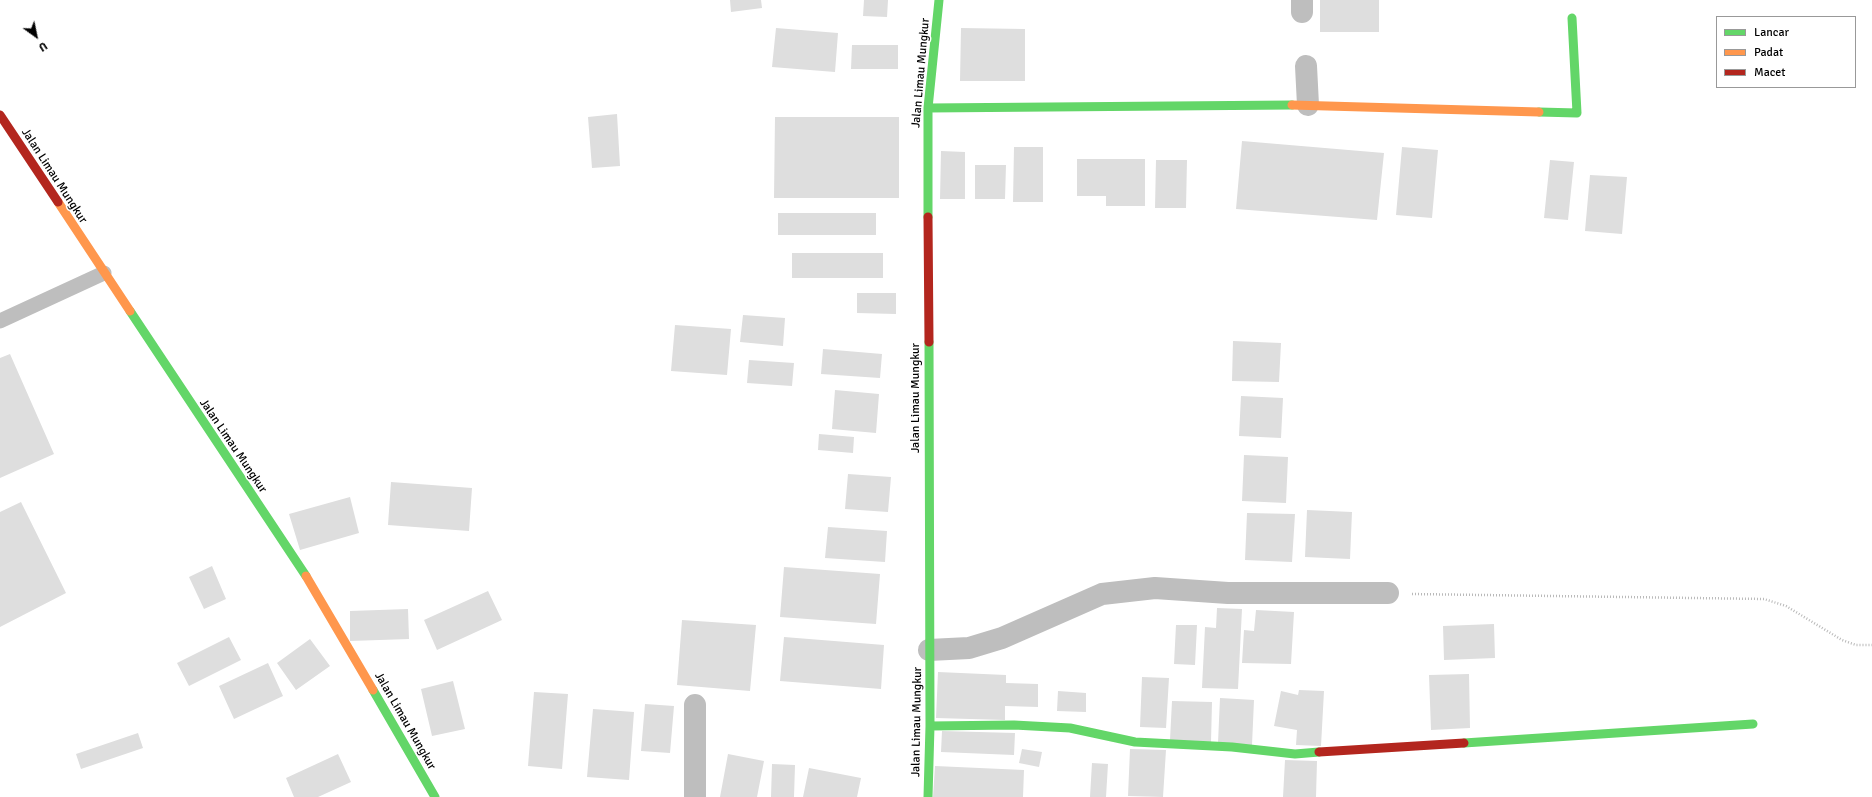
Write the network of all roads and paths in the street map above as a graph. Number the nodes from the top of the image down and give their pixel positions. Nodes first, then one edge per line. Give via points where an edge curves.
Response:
1 (940, 0) edge
2 (1572, 18) dead end
3 (1306, 66) dead end
4 (1308, 105) junction
5 (928, 108) junction
6 (0, 115) edge
7 (104, 273) junction
8 (0, 321) edge
9 (1388, 593) joint
10 (1872, 645) edge
11 (929, 650) junction
12 (694, 705) dead end
13 (1753, 724) dead end
14 (930, 726) junction
15 (435, 797) edge
16 (695, 797) edge
17 (928, 797) edge

1 - 5 street, Jalan Limau Mungkur
2 - 4 street via 1577,114
3 - 4 street
4 - 5 street
5 - 11 street, Jalan Limau Mungkur
6 - 7 street, Jalan Limau Mungkur
7 - 8 lane
7 - 15 street, Jalan Limau Mungkur via 317,593
9 - 10 path via 1764,599 1786,606 1842,640
9 - 11 street via 1228,593 1155,588 1102,594 1002,638 969,648
11 - 14 street, Jalan Limau Mungkur
12 - 16 street
13 - 14 street via 1295,754 1232,747 1135,742 1070,728 1014,725
14 - 17 street, Jalan Limau Mungkur

